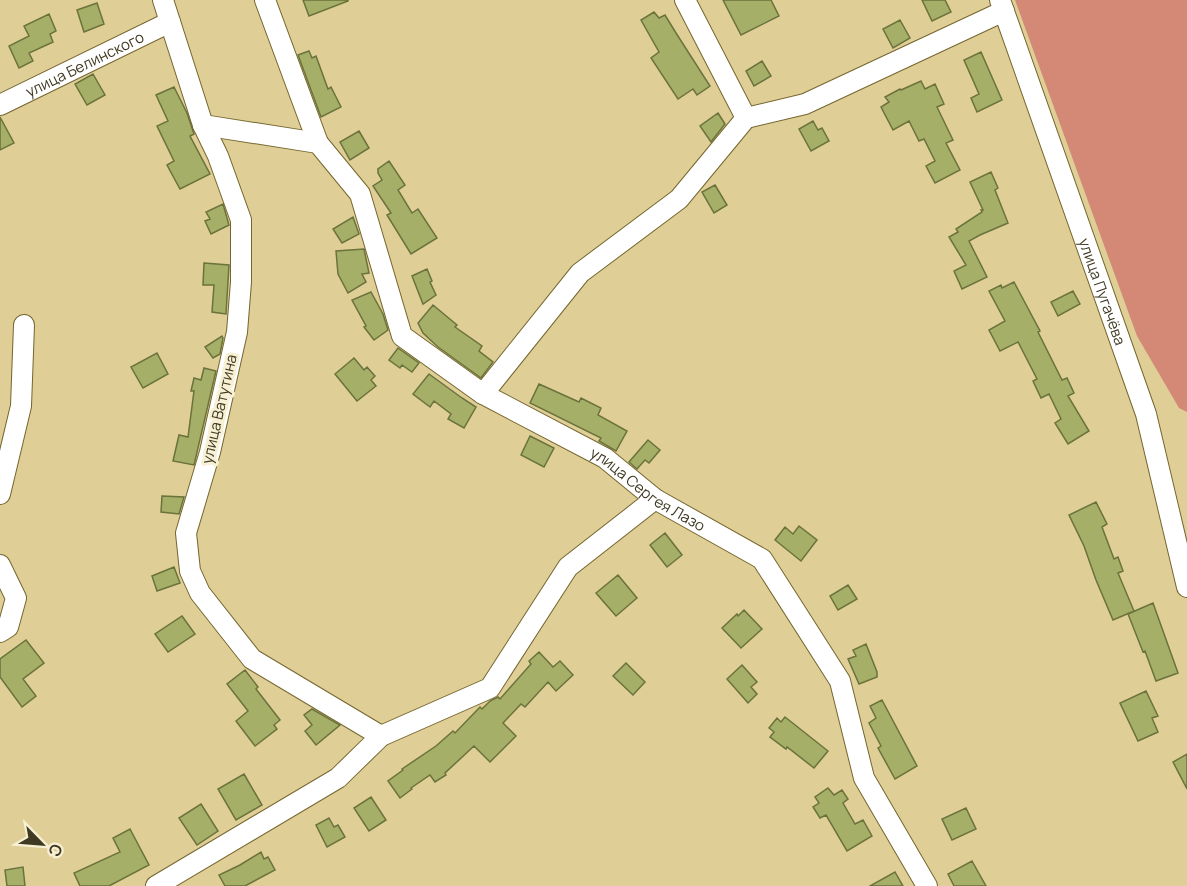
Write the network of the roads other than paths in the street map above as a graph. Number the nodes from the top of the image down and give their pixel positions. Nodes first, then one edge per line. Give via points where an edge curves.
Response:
1 (163, 0) edge
2 (265, 0) edge
3 (685, 0) edge
4 (1002, 5) edge
5 (170, 22) junction
6 (0, 105) edge
7 (746, 118) junction
8 (202, 125) junction
9 (318, 143) junction
10 (24, 325) dead end
11 (483, 394) junction
12 (0, 494) edge
13 (655, 499) junction
14 (0, 565) edge
15 (1187, 587) edge
16 (0, 632) edge
17 (381, 736) junction
18 (156, 886) edge
19 (927, 886) edge

1 - 5 street, улица Ватутина
2 - 9 street, улица Сергея Лазо
3 - 7 street
4 - 7 street via 805,104
4 - 15 street, улица Пугачёва via 1146,414
5 - 6 street, улица Белинского
5 - 8 street, улица Ватутина
7 - 11 street via 679,199 580,273
8 - 9 street
8 - 17 street, улица Ватутина via 218,156 241,220 241,282 237,332 210,452 186,533 190,571 200,593 252,659
9 - 11 street, улица Сергея Лазо via 360,194 402,336
10 - 12 street via 21,406
11 - 13 street, улица Сергея Лазо via 605,458
13 - 17 street via 568,567 490,688
13 - 19 street, улица Сергея Лазо via 762,559 840,681 864,778
14 - 16 street via 16,598 8,627
17 - 18 street via 338,778

